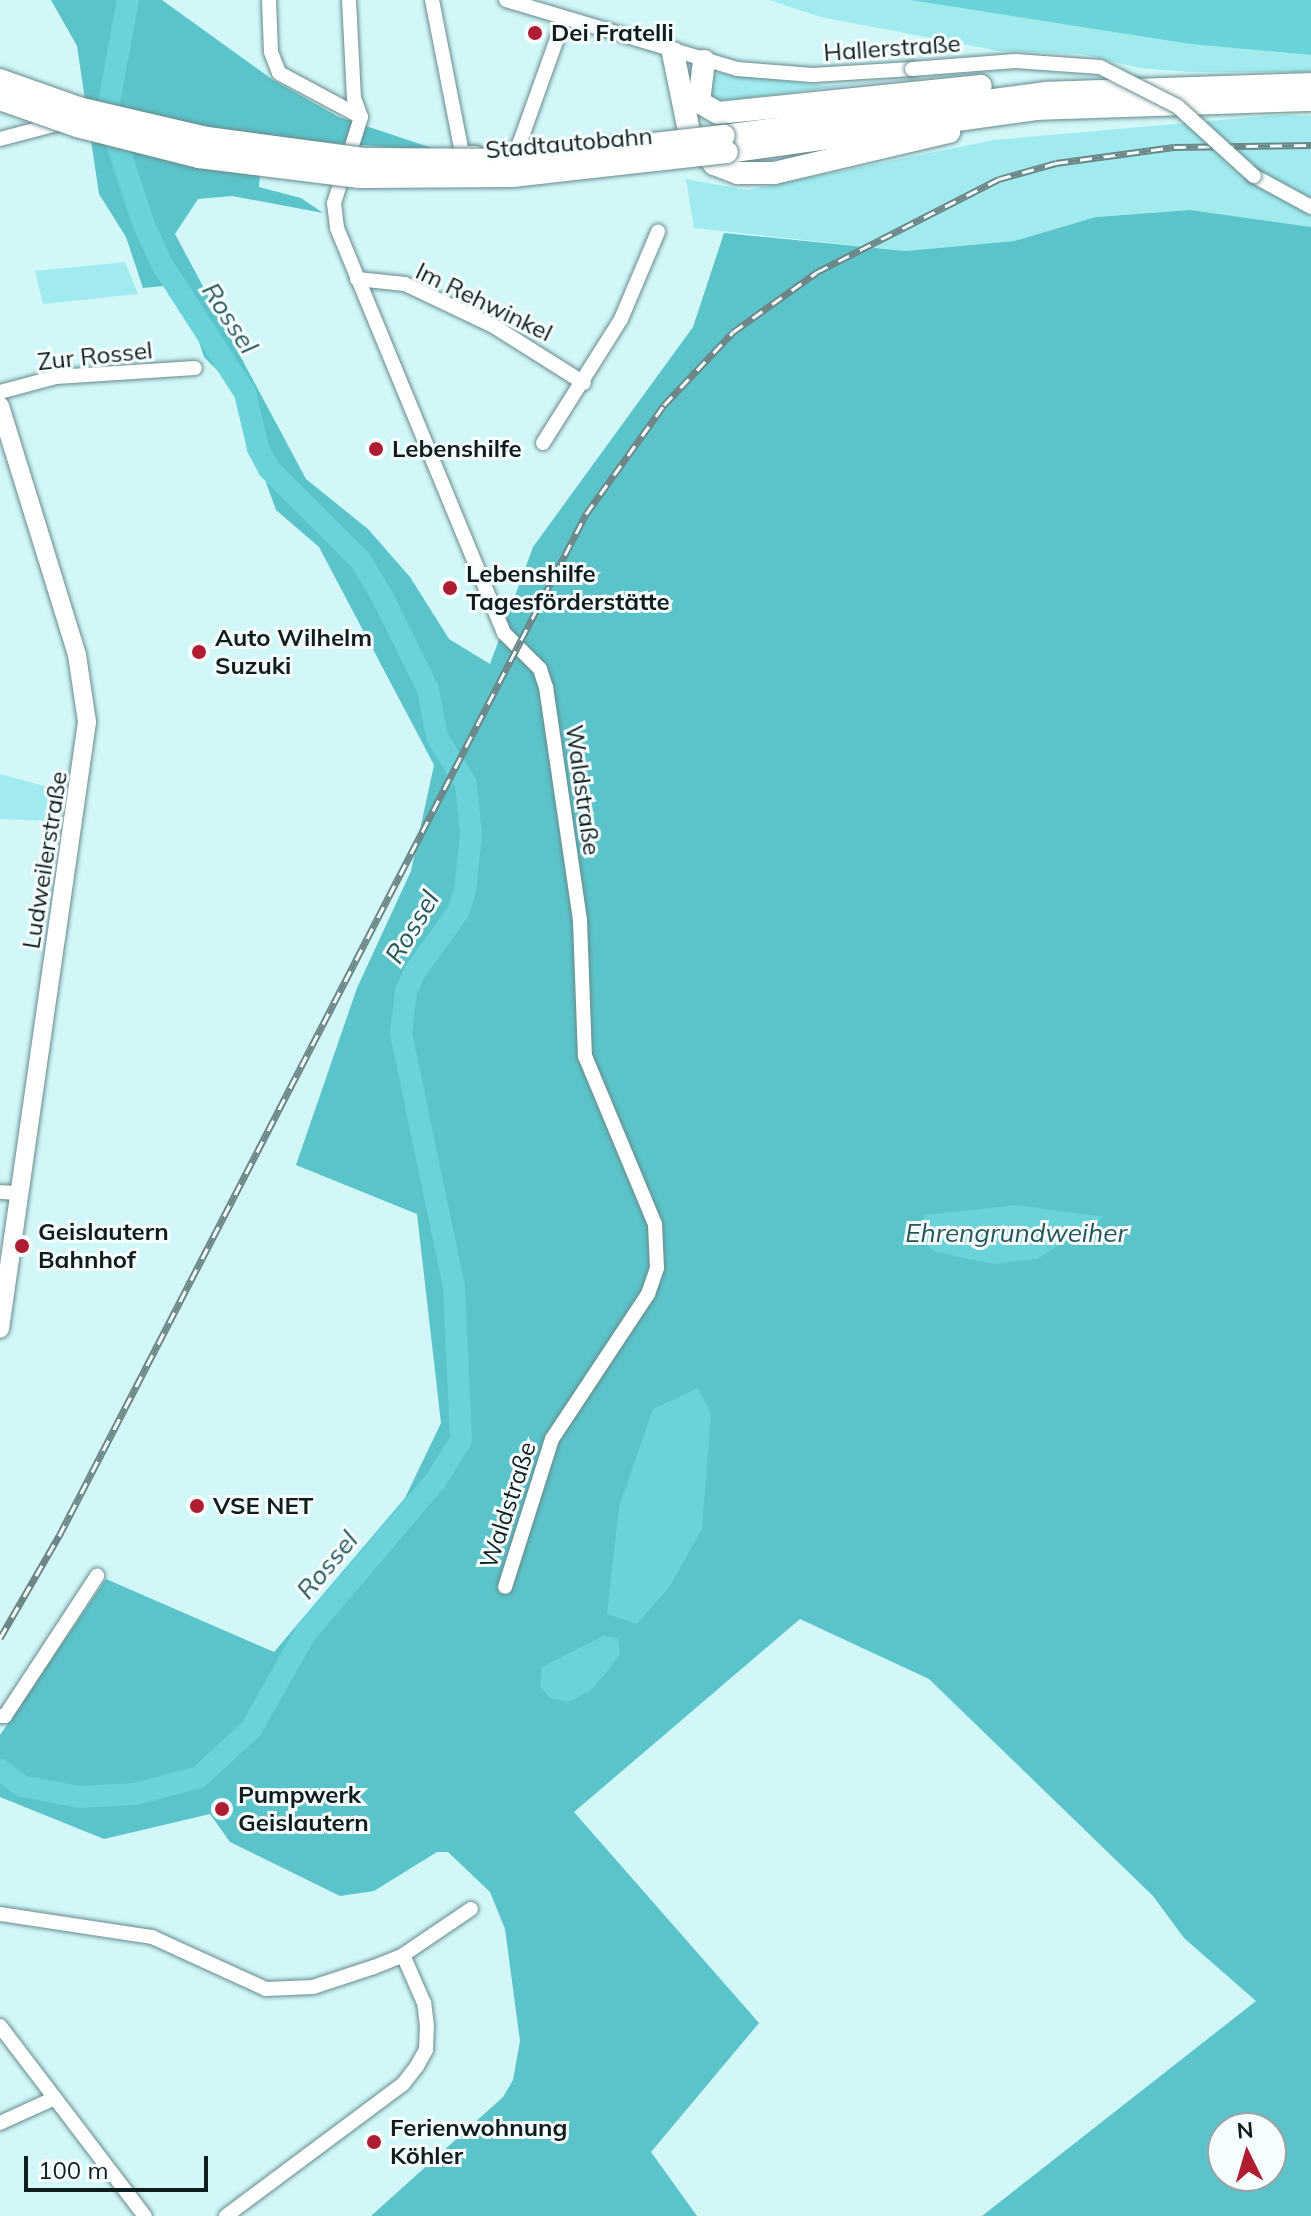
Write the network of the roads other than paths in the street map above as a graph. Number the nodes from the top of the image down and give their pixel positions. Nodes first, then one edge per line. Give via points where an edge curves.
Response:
1 (269, 0) edge
2 (349, 0) edge
3 (432, 0) edge
4 (506, 0) edge
5 (564, 19) junction
6 (673, 53) junction
7 (704, 61) junction
8 (0, 80) edge
9 (1311, 84) edge
10 (1229, 93) junction
11 (1113, 96) junction
12 (0, 99) edge
13 (1311, 100) edge
14 (82, 117) dead end
15 (361, 117) junction
16 (0, 139) edge
17 (726, 144) junction
18 (1311, 207) edge
19 (658, 232) dead end
20 (357, 279) junction
21 (195, 368) dead end
22 (584, 383) junction
23 (0, 392) edge
24 (0, 406) edge
25 (543, 443) dead end
26 (0, 1192) edge
27 (20, 1193) junction
28 (0, 1329) edge
29 (97, 1576) dead end
30 (505, 1587) dead end
31 (0, 1716) edge
32 (471, 1909) dead end
33 (0, 1914) edge
34 (403, 1955) junction
35 (0, 2026) edge
36 (55, 2098) junction
37 (0, 2123) edge
38 (145, 2216) edge
39 (226, 2216) edge

1 - 15 street via 271,52 279,73
2 - 15 street, Waldstraße via 354,98
3 - 5 street via 462,153 516,150
4 - 5 street, Hallerstraße
5 - 6 street, Hallerstraße
6 - 7 street, Hallerstraße
6 - 11 highway via 690,136 714,164 738,173 774,173
7 - 11 highway via 699,102 718,113 925,88
7 - 18 street, Hallerstraße, bridge via 813,75 1015,61 1100,67 1177,106 1254,176
8 - 17 highway, bridge via 78,108 207,138 364,159 515,160
9 - 10 highway
10 - 11 highway
10 - 11 highway, Stadtautobahn via 1149,102
10 - 13 highway
11 - 17 highway, Stadtautobahn
12 - 17 highway, Stadtautobahn, bridge via 77,126 199,157 360,177 513,176
14 - 16 street
15 - 20 street, Waldstraße via 334,203 337,228
19 - 22 street via 621,319
20 - 22 street, Im Rehwinkel via 405,284 495,327
20 - 30 street, Waldstraße via 504,633 540,669 546,687 580,921 585,1056 655,1224 657,1268 648,1294 552,1439
21 - 23 street, Zur Rossel via 56,377
22 - 25 street
24 - 27 main road, Ludweilerstraße via 77,655 87,722
26 - 27 street
27 - 28 main road, Ludweilerstraße
29 - 31 street via 5,1716
32 - 34 street
33 - 34 street via 152,1937 266,1989 313,1987
34 - 39 street via 424,2003 427,2026 426,2050 417,2066 403,2084
35 - 36 street
36 - 37 street
36 - 38 street

